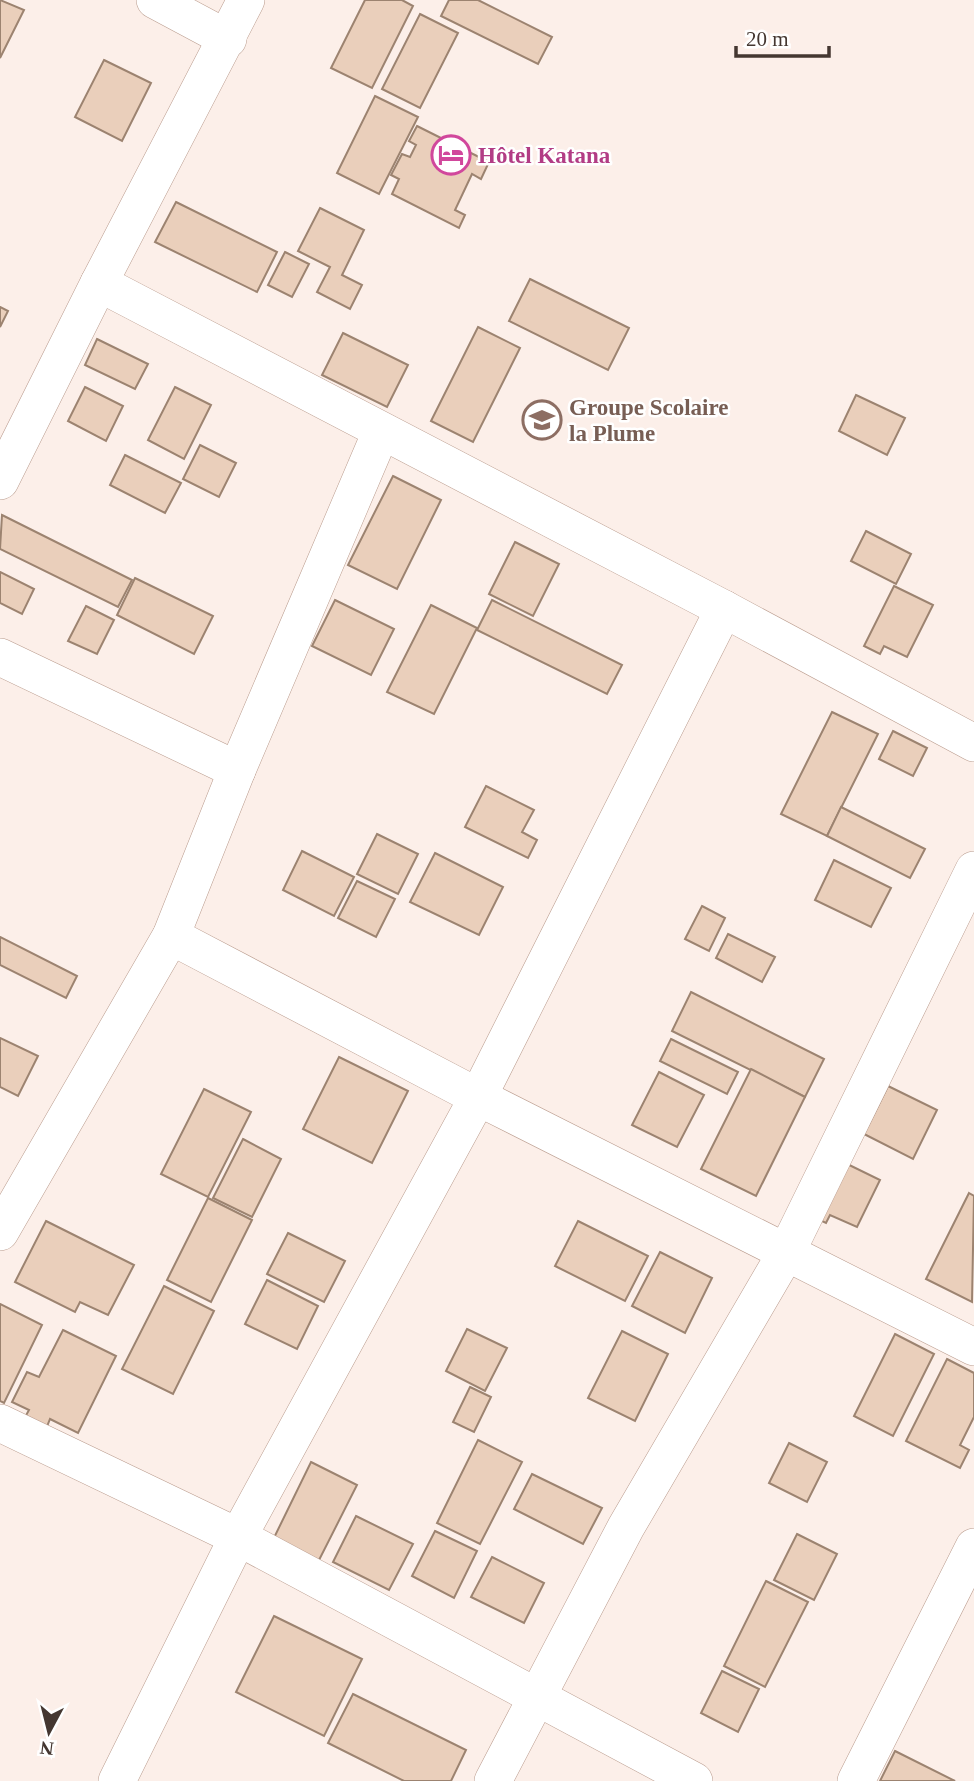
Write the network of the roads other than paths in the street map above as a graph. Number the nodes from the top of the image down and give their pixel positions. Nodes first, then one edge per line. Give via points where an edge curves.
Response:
1 (155, 0) edge
2 (246, 0) edge
3 (228, 39) junction
4 (99, 284) junction
5 (381, 432) junction
6 (0, 481) edge
7 (724, 609) junction
8 (0, 657) edge
9 (974, 743) edge
10 (237, 770) junction
11 (974, 870) edge
12 (170, 936) junction
13 (478, 1097) junction
14 (0, 1232) edge
15 (786, 1253) junction
16 (974, 1347) edge
17 (0, 1423) edge
18 (238, 1536) junction
19 (974, 1547) edge
20 (537, 1699) junction
21 (117, 1781) edge
22 (493, 1781) edge
23 (694, 1781) edge
24 (856, 1781) edge

1 - 3 street
2 - 3 street
3 - 4 street
4 - 5 street
4 - 6 street
5 - 7 street
5 - 10 street
7 - 9 street
7 - 13 street
8 - 10 street
10 - 12 street
11 - 15 street
12 - 13 street
12 - 14 street
13 - 15 street
13 - 18 street
15 - 16 street
15 - 20 street via 626,1527
17 - 18 street
18 - 20 street
18 - 21 street
19 - 24 street
20 - 22 street
20 - 23 street

